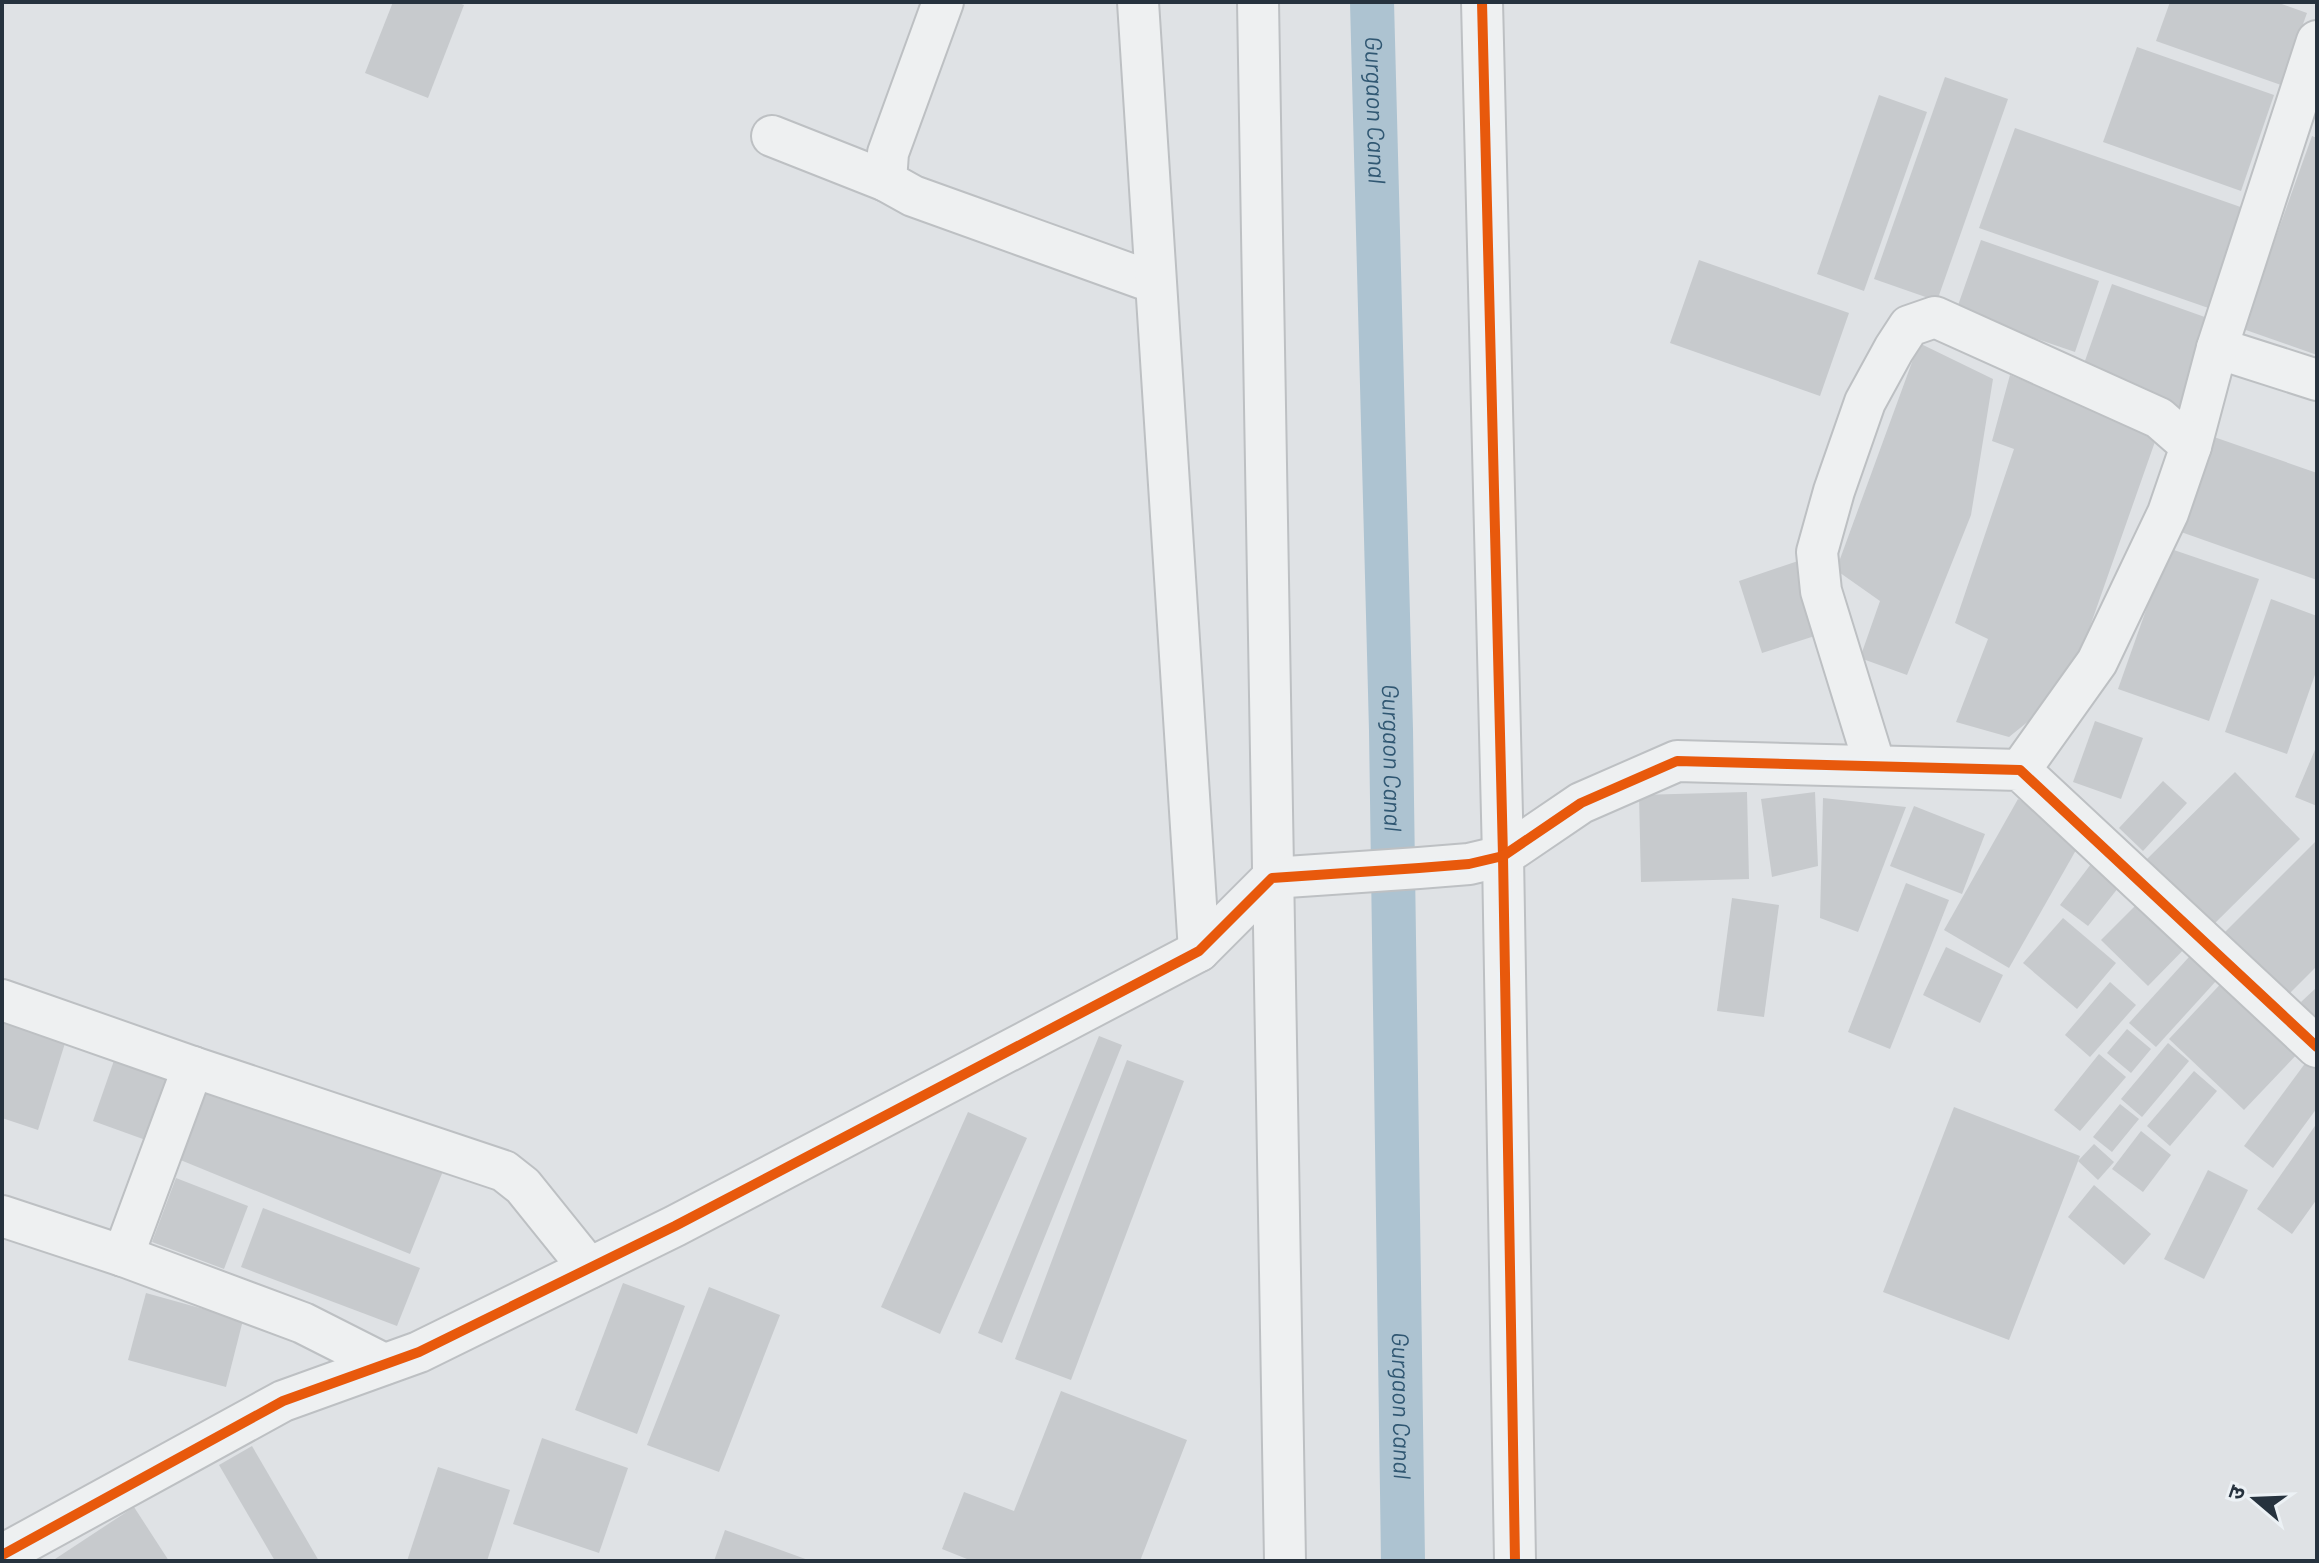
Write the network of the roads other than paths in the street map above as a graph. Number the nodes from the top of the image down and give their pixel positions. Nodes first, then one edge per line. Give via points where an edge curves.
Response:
1 (943, 2) edge
2 (1138, 2) edge
3 (1258, 2) edge
4 (1482, 2) edge
5 (2317, 41) edge
6 (772, 136) dead end
7 (886, 181) junction
8 (1155, 283) junction
9 (2217, 348) junction
10 (2317, 380) edge
11 (2191, 446) junction
12 (1875, 766) junction
13 (2020, 770) junction
14 (1503, 856) junction
15 (1272, 878) junction
16 (1199, 951) junction
17 (2, 1000) edge
18 (2317, 1047) edge
19 (193, 1067) junction
20 (2, 1216) edge
21 (123, 1256) junction
22 (589, 1268) junction
23 (384, 1364) junction
24 (2, 1555) edge
25 (1285, 1561) edge
26 (1515, 1561) edge

1 - 7 street via 888,153
2 - 8 street
3 - 15 street
4 - 14 street
5 - 9 street
6 - 7 street
7 - 8 street via 913,196
8 - 16 street
9 - 10 street
9 - 11 street
11 - 12 street via 2159,418 1935,317 1909,326 1865,402 1817,552 1821,591
11 - 13 street via 2168,513 2097,662
12 - 13 street
12 - 14 street via 1677,761 1581,803
13 - 18 street
14 - 15 street via 1469,864
14 - 26 street
15 - 16 street
15 - 25 street
16 - 22 street
17 - 19 street
19 - 21 street
19 - 22 street via 504,1171 523,1186
20 - 21 street
21 - 23 street via 303,1323
22 - 23 street
23 - 24 street via 283,1401

